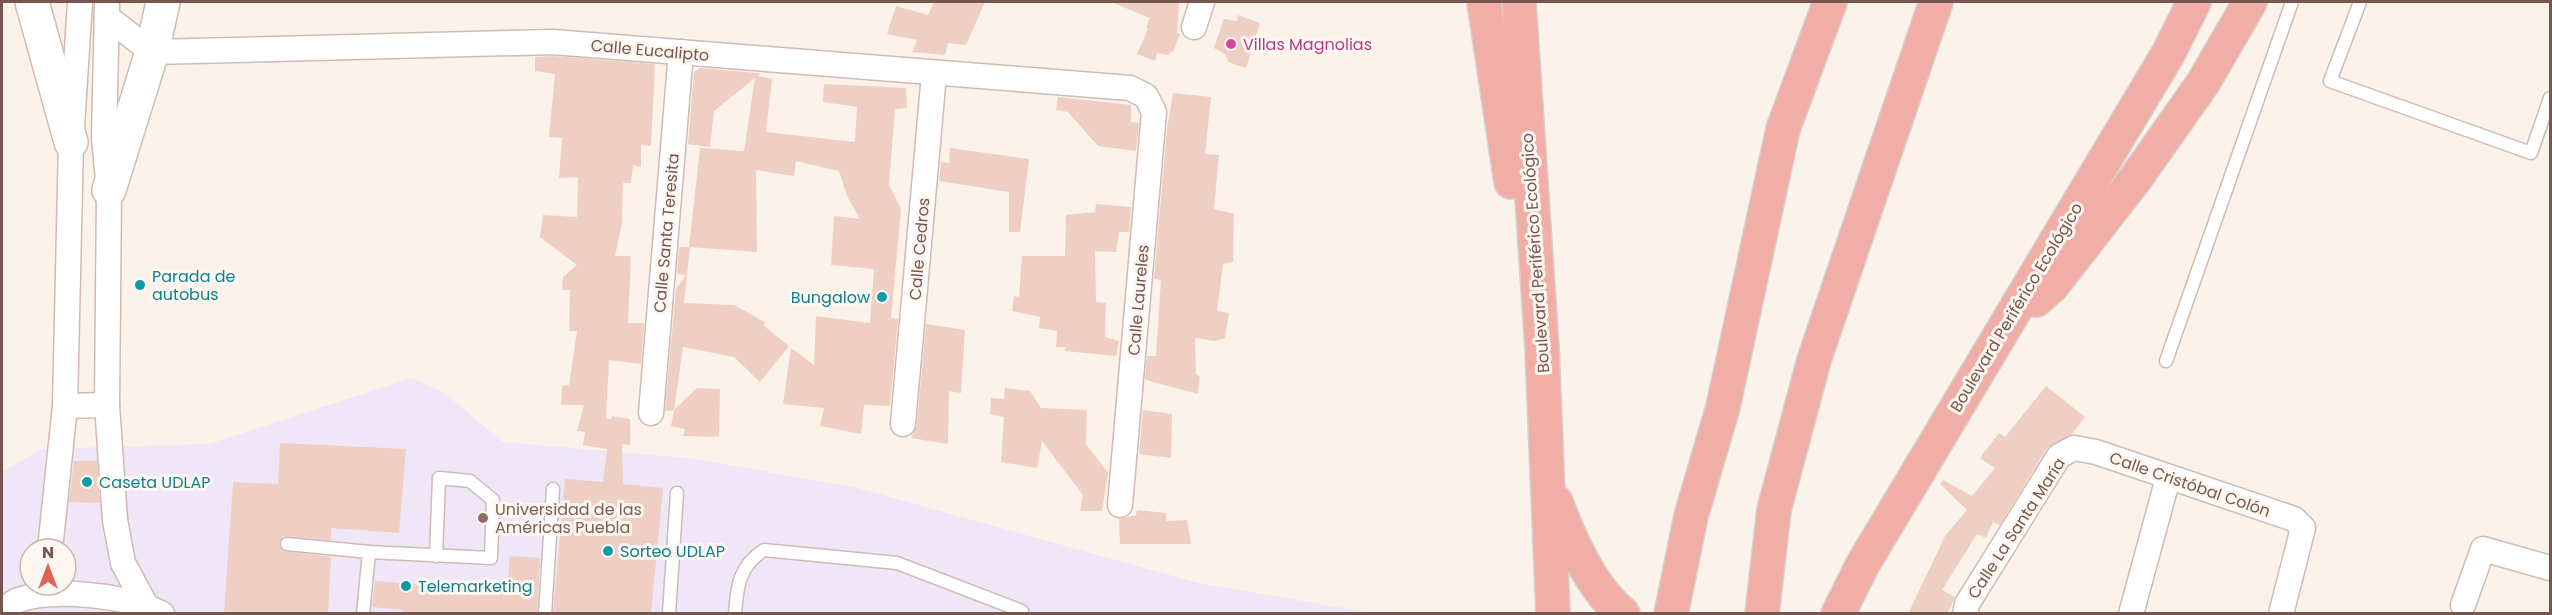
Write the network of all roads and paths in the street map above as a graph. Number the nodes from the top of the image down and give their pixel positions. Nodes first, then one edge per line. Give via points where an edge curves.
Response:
1 (32, 2) edge
2 (80, 2) edge
3 (163, 2) edge
4 (1203, 2) edge
5 (1484, 2) edge
6 (1519, 2) edge
7 (1830, 2) edge
8 (1936, 2) edge
9 (2194, 2) edge
10 (2250, 2) edge
11 (2292, 2) edge
12 (2360, 2) edge
13 (107, 9) edge
14 (1194, 27) dead end
15 (152, 52) junction
16 (681, 52) junction
17 (934, 74) junction
18 (1146, 96) joint
19 (2550, 98) edge
20 (71, 142) junction
21 (109, 190) junction
22 (2001, 331) junction
23 (1542, 348) junction
24 (2166, 362) dead end
25 (107, 405) junction
26 (64, 406) junction
27 (651, 413) dead end
28 (903, 424) dead end
29 (2074, 448) joint
30 (1548, 478) junction
31 (2168, 478) junction
32 (553, 489) dead end
33 (677, 493) dead end
34 (1120, 505) dead end
35 (51, 537) edge
36 (287, 544) dead end
37 (369, 552) junction
38 (436, 556) junction
39 (1863, 564) junction
40 (2550, 568) edge
41 (78, 593) edge
42 (24, 597) edge
43 (2463, 605) dead end
44 (154, 609) edge
45 (1965, 610) edge
46 (2, 614) edge
47 (363, 614) edge
48 (545, 614) edge
49 (669, 614) edge
50 (735, 614) edge
51 (1021, 614) edge
52 (1552, 614) edge
53 (1623, 614) edge
54 (1671, 614) edge
55 (1761, 614) edge
56 (1817, 614) edge
57 (1838, 614) edge
58 (2131, 614) edge
59 (2281, 614) edge

1 - 20 main road
2 - 20 street
3 - 15 main road
4 - 14 street
5 - 23 highway via 1522,253
6 - 23 highway, Boulevard Periférico Ecológico
7 - 54 highway via 1783,129 1723,407 1691,516
8 - 55 highway via 1814,360 1774,510
9 - 22 highway, Boulevard Periférico Ecológico via 2168,54
10 - 22 highway via 2203,83 2136,178 2052,286
11 - 24 lane
12 - 19 lane via 2330,81 2531,153
13 - 15 street
13 - 21 street via 104,138
15 - 16 street, Calle Eucalipto via 553,42
15 - 21 main road
16 - 17 street, Calle Eucalipto
16 - 27 street, Calle Santa Teresita
17 - 18 street, Calle Eucalipto via 1130,88
17 - 28 street, Calle Cedros
18 - 34 street, Calle Laureles via 1154,112
20 - 26 street
21 - 25 street
22 - 39 highway, Boulevard Periférico Ecológico
23 - 30 highway, Boulevard Periférico Ecológico
25 - 26 street
25 - 44 street via 115,520 123,563
26 - 35 street
29 - 31 street, Calle Cristóbal Colón
29 - 45 street, Calle La Santa María via 2059,456
30 - 52 highway, Boulevard Periférico Ecológico
30 - 53 highway via 1579,553
31 - 58 street
31 - 59 street, Calle Cristóbal Colón via 2294,519 2303,528
32 - 48 lane
33 - 49 lane
36 - 37 lane
37 - 38 lane
37 - 47 lane
38 - 38 lane via 491,558 493,500 470,481 439,478
39 - 56 highway
39 - 57 highway, Boulevard Periférico Ecológico
40 - 43 street via 2483,549
41 - 44 street
42 - 46 street
50 - 51 lane via 737,587 749,560 764,550 897,563 1022,611

